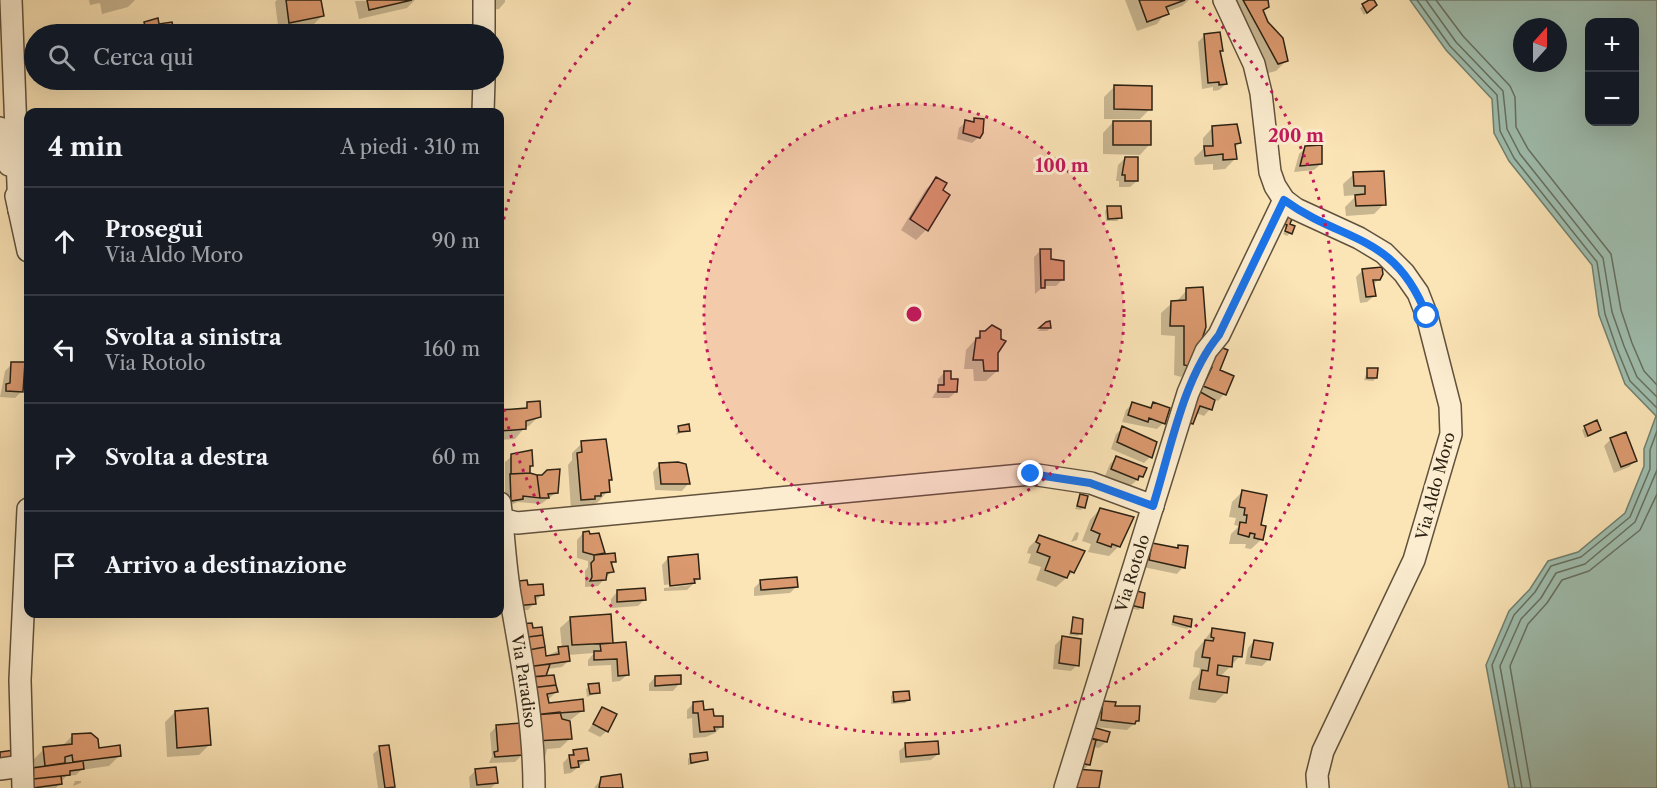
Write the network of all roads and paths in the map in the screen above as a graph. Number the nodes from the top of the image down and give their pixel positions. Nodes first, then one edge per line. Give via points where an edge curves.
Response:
1 (11, 0) edge
2 (484, 0) edge
3 (1224, 0) edge
4 (484, 24) edge
5 (484, 90) edge
6 (483, 108) edge
7 (0, 128) edge
8 (1284, 200) junction
9 (19, 210) junction
10 (24, 233) edge
11 (1153, 506) junction
12 (504, 513) edge
13 (504, 540) edge
14 (24, 594) edge
15 (22, 766) junction
16 (0, 769) edge
17 (23, 788) edge
18 (534, 788) edge
19 (1065, 788) edge
20 (1318, 788) edge

1 - 9 street
2 - 4 street
3 - 8 street via 1254,64 1270,172
5 - 6 street
7 - 9 street
8 - 11 street, Via Rotolo via 1219,335 1206,351
8 - 20 street, Via Aldo Moro via 1359,237 1384,253 1404,273 1427,316 1450,406 1451,434 1414,560 1323,751
9 - 10 street
11 - 12 street via 1090,483 1031,474 517,523
11 - 19 street, Via Rotolo
13 - 18 street, Via Paradiso via 510,597 527,682
14 - 15 street via 20,680
15 - 16 street
15 - 17 street

